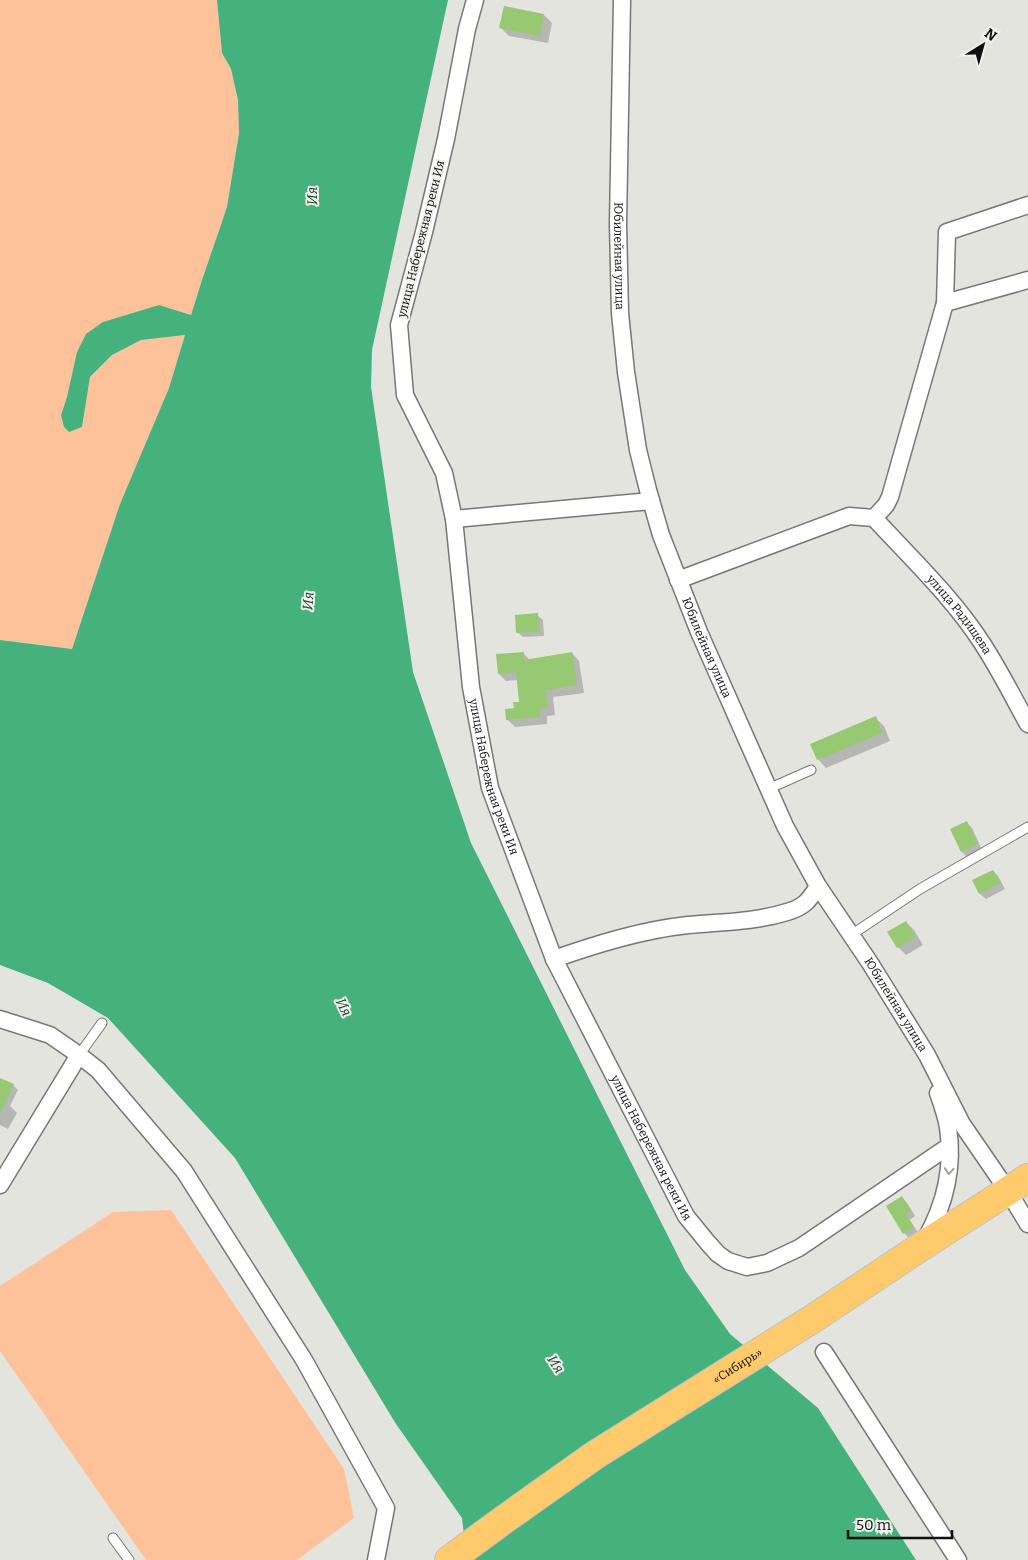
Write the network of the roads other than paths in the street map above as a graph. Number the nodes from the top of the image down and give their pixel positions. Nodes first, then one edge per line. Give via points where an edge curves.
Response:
1 (475, 0) edge
2 (622, 0) edge
3 (1028, 205) edge
4 (1028, 280) edge
5 (944, 303) junction
6 (651, 501) junction
7 (874, 518) junction
8 (454, 519) junction
9 (678, 580) junction
10 (1028, 724) edge
11 (811, 770) dead end
12 (768, 789) junction
13 (1028, 827) edge
14 (818, 886) junction
15 (851, 935) junction
16 (554, 959) junction
17 (0, 1019) edge
18 (102, 1023) dead end
19 (79, 1055) junction
20 (927, 1055) junction
21 (949, 1146) junction
22 (1018, 1184) edge
23 (0, 1185) edge
24 (1028, 1224) edge
25 (922, 1246) junction
26 (824, 1352) dead end
27 (113, 1538) dead end
28 (129, 1560) edge
29 (376, 1560) edge
30 (449, 1560) edge
31 (958, 1560) edge

1 - 8 street, улица Набережная реки Ия via 444,148 399,325 405,395 444,473
2 - 6 street, Юбилейная улица via 618,214 620,305 638,450
3 - 5 street via 947,232
4 - 5 street
5 - 7 street via 890,497
6 - 8 street
6 - 9 street, Юбилейная улица
7 - 9 street via 849,516
7 - 10 street, улица Радищева via 970,626
8 - 16 street, улица Набережная реки Ия via 471,687 490,788
9 - 12 street, Юбилейная улица
11 - 12 lane
12 - 14 street, Юбилейная улица
13 - 15 lane via 920,889
14 - 15 street, Юбилейная улица
14 - 16 street via 809,901 788,912 617,938
15 - 20 street, Юбилейная улица
16 - 21 street, улица Набережная реки Ия via 686,1216 718,1254 728,1261 747,1267 799,1248
17 - 19 street via 50,1034
18 - 19 lane
19 - 23 street
19 - 29 street via 98,1070 184,1171 304,1360 386,1508
20 - 21 street via 948,1126
20 - 22 street, Юбилейная улица via 962,1124
21 -> 25 street via 946,1194
22 - 24 street, Юбилейная улица
22 - 25 highway, «Сибирь»
25 - 30 highway, «Сибирь» via 814,1318 595,1455
26 - 31 street
27 - 28 lane

